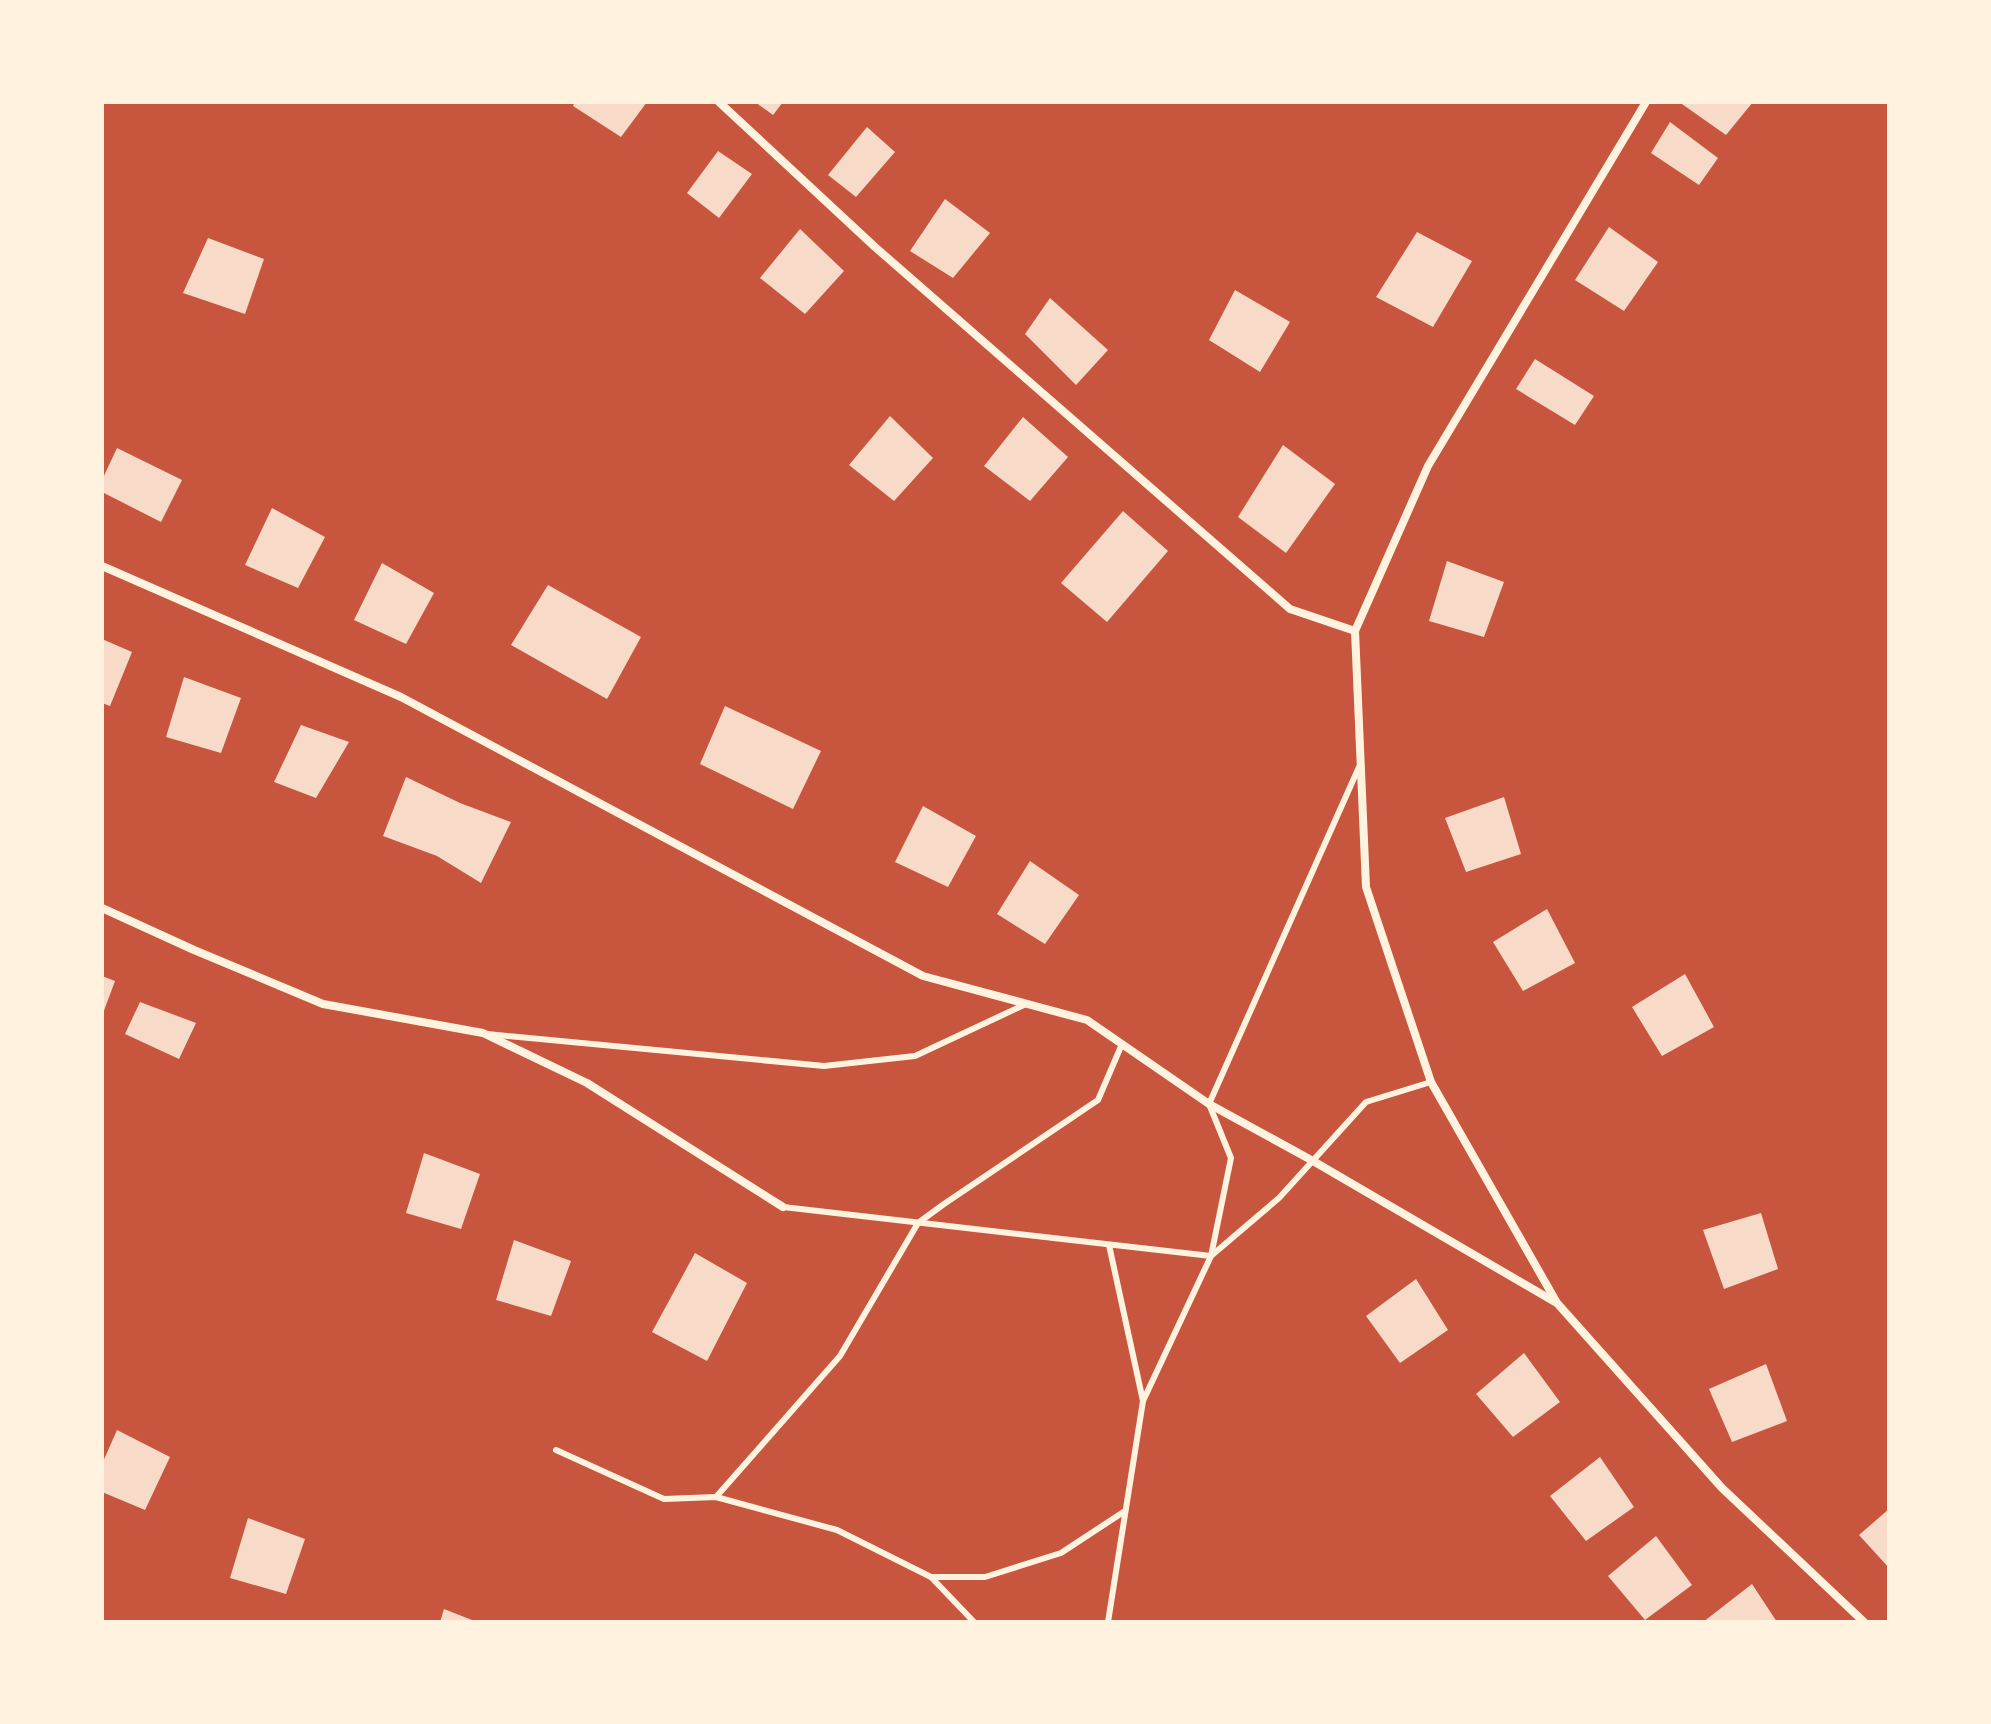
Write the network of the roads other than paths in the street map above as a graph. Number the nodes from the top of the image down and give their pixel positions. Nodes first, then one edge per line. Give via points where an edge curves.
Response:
1 (719, 102) edge
2 (1646, 102) edge
3 (102, 566) edge
4 (1355, 631) junction
5 (1361, 763) junction
6 (102, 908) edge
7 (1026, 1004) junction
8 (483, 1033) junction
9 (1122, 1044) junction
10 (1431, 1082) junction
11 (1209, 1104) junction
12 (1313, 1161) junction
13 (783, 1207) joint
14 (918, 1223) junction
15 (1109, 1245) junction
16 (1211, 1256) junction
17 (1557, 1303) junction
18 (1143, 1401) junction
19 (556, 1450) dead end
20 (716, 1497) junction
21 (1125, 1511) junction
22 (931, 1577) junction
23 (974, 1622) edge
24 (1108, 1622) edge
25 (1864, 1622) edge

1 - 4 street via 875,247 1290,609
2 - 4 street via 1428,466
3 - 7 street via 401,697 923,976
4 - 5 street
5 - 10 street via 1366,887
5 - 11 lane
6 - 8 street via 323,1004
7 - 8 lane via 915,1056 824,1066
7 - 9 street via 1087,1020
8 - 13 street via 587,1083
9 - 11 street
9 - 14 lane via 1098,1100
10 - 12 lane via 1366,1102
10 - 17 street
11 - 12 street
11 - 16 lane via 1231,1158
12 - 16 lane
12 - 17 street
13 - 14 lane
14 - 15 lane
14 - 20 lane via 840,1356
15 - 16 lane
15 - 18 lane
16 - 18 lane
17 - 25 street via 1722,1488
18 - 21 lane
19 - 20 lane via 664,1499
20 - 22 lane via 837,1530
21 - 22 lane via 1061,1553 985,1577
21 - 24 lane
22 - 23 lane

